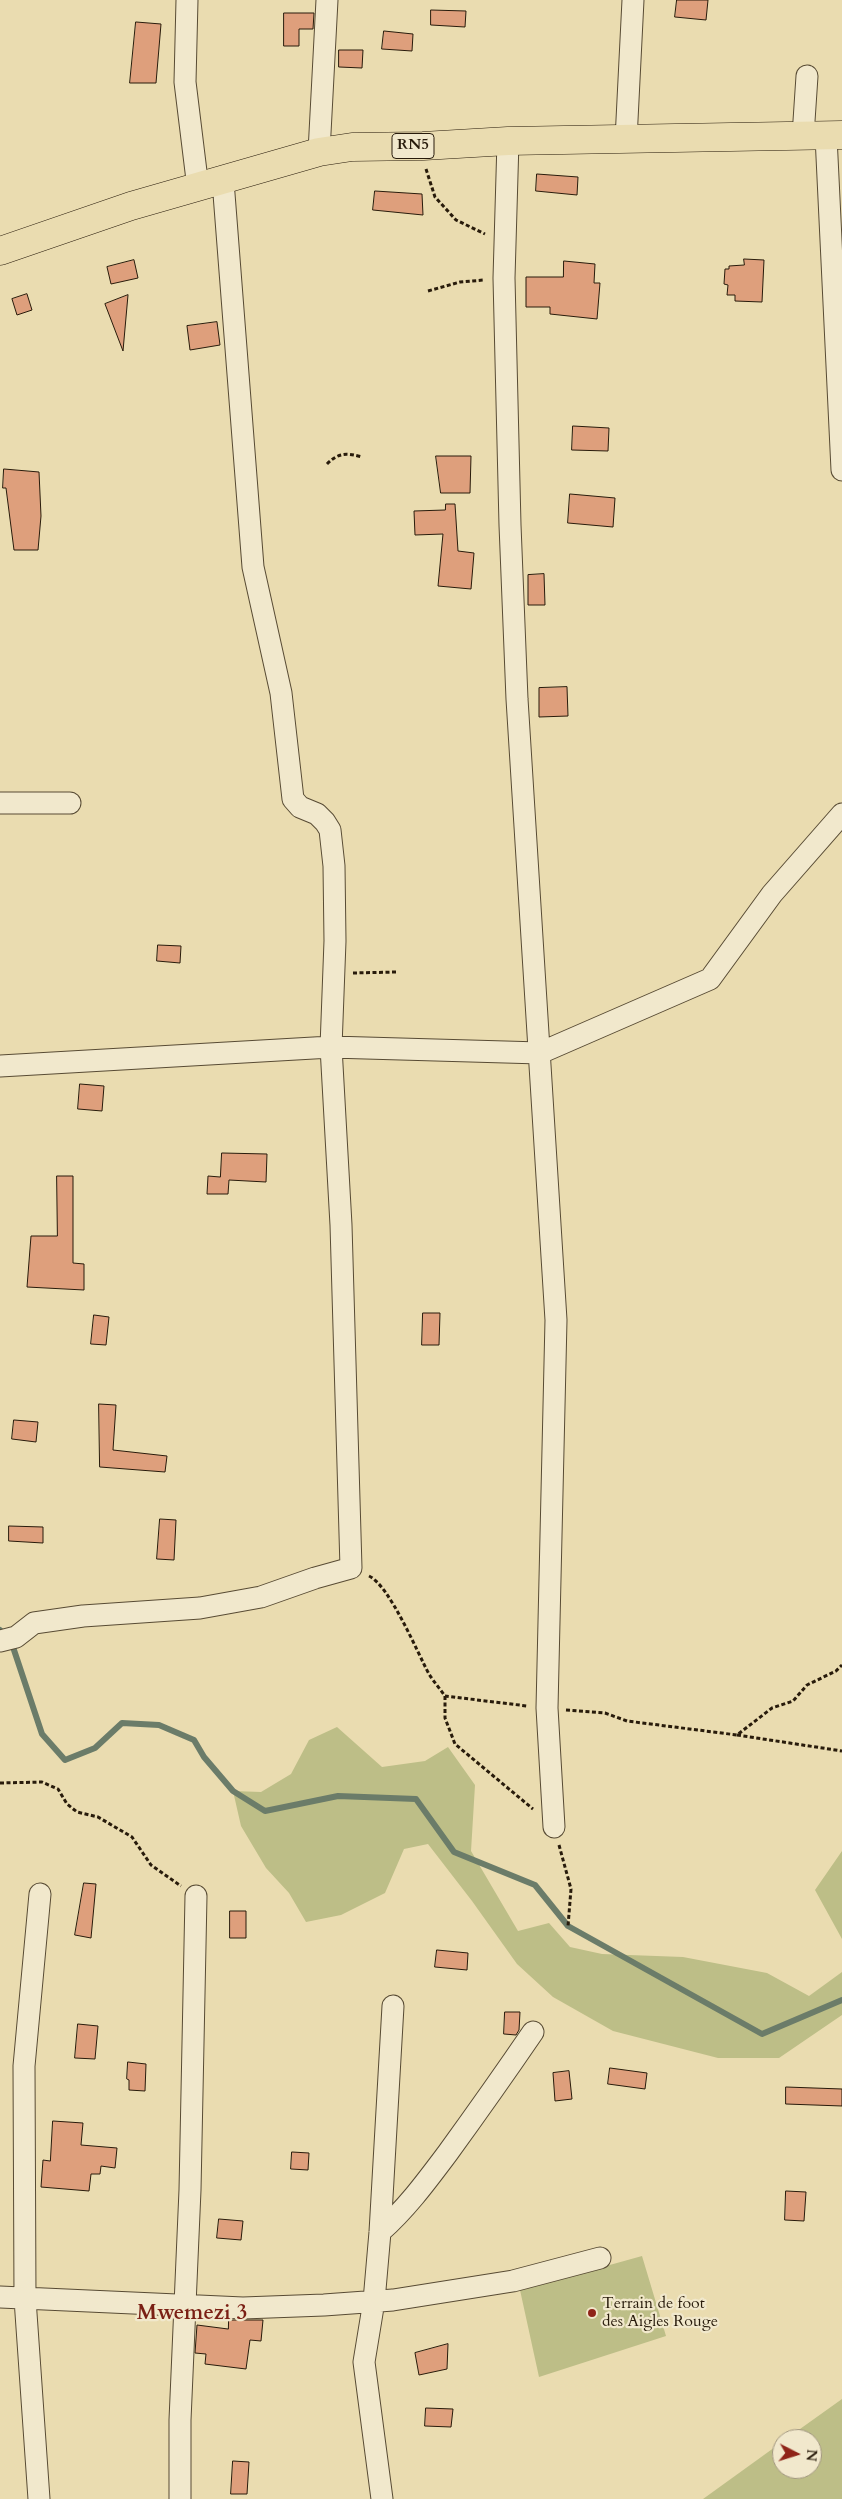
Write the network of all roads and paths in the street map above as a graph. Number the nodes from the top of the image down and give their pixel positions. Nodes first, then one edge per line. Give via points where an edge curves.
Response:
1 (187, 0) edge
2 (328, 0) edge
3 (632, 0) edge
4 (807, 76) dead end
5 (824, 136) edge
6 (626, 140) junction
7 (508, 141) junction
8 (423, 146) junction
9 (319, 152) junction
10 (210, 184) junction
11 (504, 241) junction
12 (0, 251) edge
13 (504, 278) junction
14 (428, 291) dead end
15 (362, 457) dead end
16 (327, 464) dead end
17 (842, 470) edge
18 (0, 803) edge
19 (70, 803) dead end
20 (842, 814) edge
21 (396, 972) dead end
22 (335, 974) junction
23 (332, 1047) junction
24 (540, 1053) junction
25 (0, 1066) edge
26 (352, 1568) junction
27 (0, 1641) edge
28 (842, 1665) edge
29 (445, 1696) junction
30 (547, 1708) junction
31 (737, 1736) junction
32 (842, 1751) edge
33 (0, 1784) edge
34 (554, 1827) junction
35 (40, 1894) dead end
36 (196, 1896) joint
37 (568, 1926) dead end
38 (393, 2006) dead end
39 (533, 2032) dead end
40 (380, 2232) junction
41 (600, 2258) dead end
42 (0, 2297) edge
43 (25, 2299) junction
44 (374, 2301) junction
45 (186, 2305) junction
46 (39, 2499) edge
47 (180, 2499) edge
48 (382, 2499) edge

1 - 10 street via 185,82
2 - 9 street
3 - 6 street
4 - 5 street
5 - 6 highway, RN5
5 - 17 street
6 - 7 highway, RN5
7 - 8 highway, RN5
7 - 11 street
8 - 9 highway, RN5 via 352,146
8 - 11 path via 427,177 435,197 456,220
9 - 10 highway, RN5
10 - 12 highway, RN5 via 131,206
10 - 22 street via 253,567 281,693 293,799 300,807 317,814 330,830 334,866
11 - 13 street
13 - 14 path via 460,282
13 - 24 street via 517,699
15 - 16 path via 347,453 335,456
18 - 19 street
20 - 24 street via 772,894 710,979
21 - 22 path
22 - 23 street
23 - 24 street
23 - 25 street
23 - 26 street
24 - 30 street via 556,1320
26 - 27 street via 261,1597 208,1606 34,1623 16,1637
26 - 29 path via 374,1578 390,1598
28 - 31 path via 807,1685 793,1701 772,1708
29 - 30 path
29 - 34 path via 445,1718 455,1744
30 - 31 path via 605,1713 627,1721
30 - 34 street
31 - 32 path
33 - 36 path via 42,1782 58,1789 67,1804 77,1812 98,1816 132,1837 151,1865
34 - 37 path via 570,1889
35 - 43 street via 24,2066
36 - 45 street
38 - 40 street
39 - 40 street via 432,2174 400,2215
40 - 44 street
41 - 44 street via 514,2281
42 - 43 street
43 - 45 street
43 - 46 street
44 - 45 street via 243,2308
44 - 48 street via 364,2362
45 - 47 street

